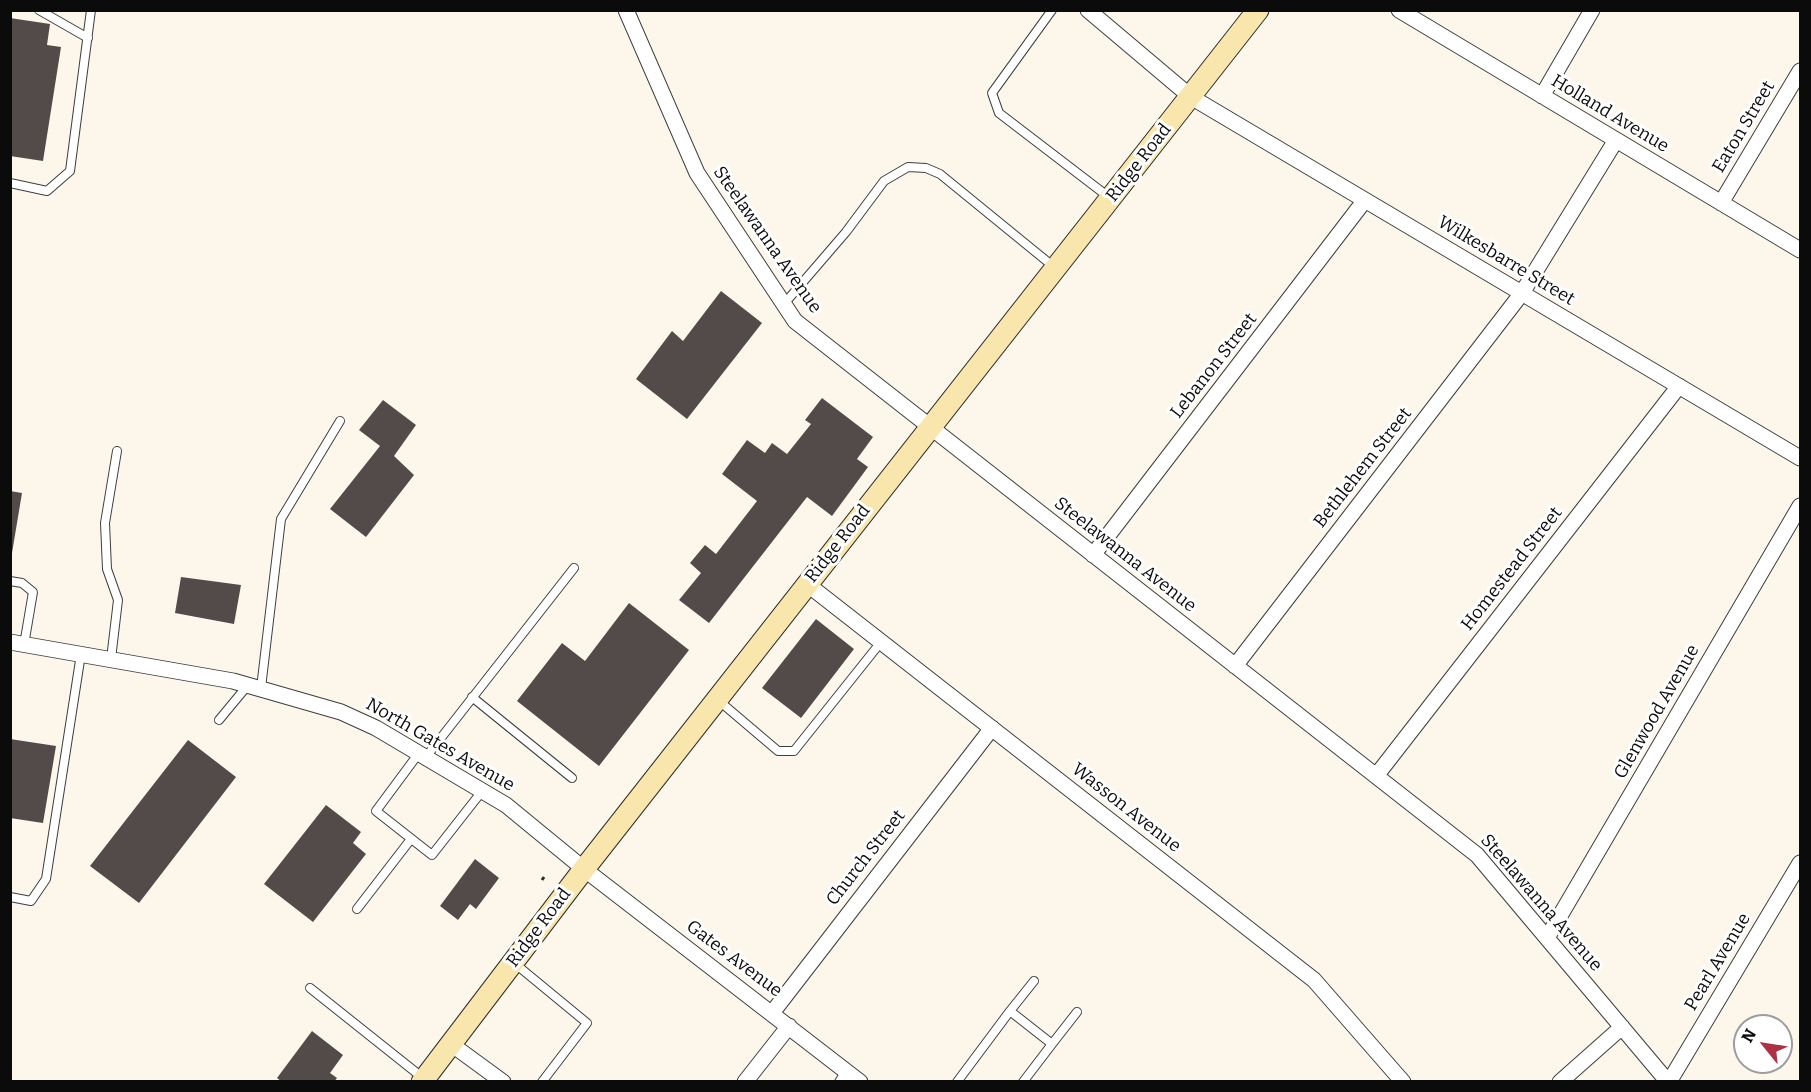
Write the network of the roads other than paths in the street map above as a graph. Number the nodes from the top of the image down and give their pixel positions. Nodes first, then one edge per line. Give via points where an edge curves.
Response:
1 (39, 10) edge
2 (91, 10) edge
3 (626, 10) edge
4 (1052, 10) edge
5 (1088, 10) edge
6 (1258, 10) edge
7 (1399, 10) edge
8 (1592, 10) edge
9 (88, 38) junction
10 (1800, 71) edge
11 (1542, 96) junction
12 (1191, 97) junction
13 (1616, 140) junction
14 (10, 183) edge
15 (1111, 199) junction
16 (1365, 200) junction
17 (1721, 203) junction
18 (1800, 250) edge
19 (1056, 269) junction
20 (1522, 293) junction
21 (784, 304) junction
22 (1679, 386) junction
23 (340, 421) dead end
24 (929, 428) junction
25 (117, 451) dead end
26 (1800, 458) edge
27 (1800, 506) edge
28 (1093, 555) junction
29 (574, 568) dead end
30 (10, 581) edge
31 (807, 584) junction
32 (881, 642) junction
33 (17, 644) edge
34 (81, 654) junction
35 (111, 659) junction
36 (1235, 666) junction
37 (255, 687) junction
38 (472, 697) junction
39 (717, 699) junction
40 (219, 720) dead end
41 (992, 728) junction
42 (422, 755) junction
43 (1376, 776) junction
44 (572, 778) dead end
45 (483, 790) junction
46 (411, 839) junction
47 (1800, 863) edge
48 (584, 869) junction
49 (10, 897) edge
50 (357, 909) dead end
51 (1546, 938) junction
52 (513, 962) junction
53 (1034, 981) dead end
54 (310, 988) dead end
55 (1010, 1011) junction
56 (1077, 1012) dead end
57 (772, 1013) junction
58 (789, 1026) junction
59 (1622, 1027) junction
60 (451, 1044) junction
61 (1052, 1044) junction
62 (843, 1076) edge
63 (423, 1080) edge
64 (503, 1082) edge
65 (542, 1082) edge
66 (745, 1082) edge
67 (860, 1082) edge
68 (957, 1082) edge
69 (1023, 1082) edge
70 (1403, 1082) edge
71 (1560, 1082) edge
72 (1669, 1082) edge

1 - 9 lane
2 - 9 lane
3 - 21 street, Steelawanna Avenue via 697,173
4 - 15 lane via 992,93 999,113
5 - 12 street, Wilkesbarre Street
6 - 12 main road, Ridge Road
7 - 11 street, Holland Avenue
8 - 11 street
9 - 14 lane via 70,171 47,191
10 - 17 street, Eaton Street
11 - 13 street, Holland Avenue
12 - 15 main road, Ridge Road
12 - 16 street, Wilkesbarre Street
13 - 17 street, Holland Avenue
13 - 20 street, Bethlehem Street
15 - 19 main road, Ridge Road
16 - 20 street, Wilkesbarre Street
16 - 28 street, Lebanon Street
17 - 18 street, Holland Avenue
19 - 21 lane via 940,174 908,167 884,182
19 - 24 main road, Ridge Road
20 - 22 street, Wilkesbarre Street
20 - 36 street, Bethlehem Street
21 - 24 street, Steelawanna Avenue via 795,321
22 - 26 street, Wilkesbarre Street
22 - 43 street, Homestead Street
23 - 37 lane via 281,519
24 - 28 street, Steelawanna Avenue
24 - 31 main road, Ridge Road
25 - 35 lane via 105,523 107,568 118,600
27 - 51 street, Glenwood Avenue
28 - 36 street, Steelawanna Avenue
29 - 38 lane
30 - 33 lane via 22,583 33,592
31 - 32 street, Wasson Avenue
31 - 39 main road, Ridge Road
32 - 39 lane via 794,751 778,751
32 - 41 street, Wasson Avenue
33 - 34 street, North Gates Avenue
34 - 35 street, North Gates Avenue
34 - 49 lane via 46,879 31,901
35 - 37 street, North Gates Avenue
36 - 43 street, Steelawanna Avenue
37 - 40 lane
37 - 42 street, North Gates Avenue via 340,712
38 - 42 lane
38 - 44 lane
39 - 48 main road, Ridge Road
41 - 57 street, Church Street
41 - 70 street, Wasson Avenue via 1314,980
42 - 45 street, North Gates Avenue
42 - 46 lane via 376,811
43 - 51 street, Steelawanna Avenue via 1478,855
45 - 46 lane via 432,855
45 - 48 street, North Gates Avenue via 534,825
46 - 50 lane
47 - 72 street, Pearl Avenue
48 - 52 main road, Ridge Road
48 - 57 street, Gates Avenue
51 - 59 street, Steelawanna Avenue
52 - 60 main road, Ridge Road
52 - 65 lane via 587,1023
53 - 55 lane
54 - 63 lane
55 - 61 lane
55 - 68 lane
56 - 61 lane
57 - 58 street, Gates Avenue
58 - 62 street, Gates Avenue
58 - 66 street
59 - 71 street
59 - 72 street, Steelawanna Avenue
60 - 63 main road, Ridge Road
60 - 64 street
61 - 69 lane
62 - 67 street, Gates Avenue

